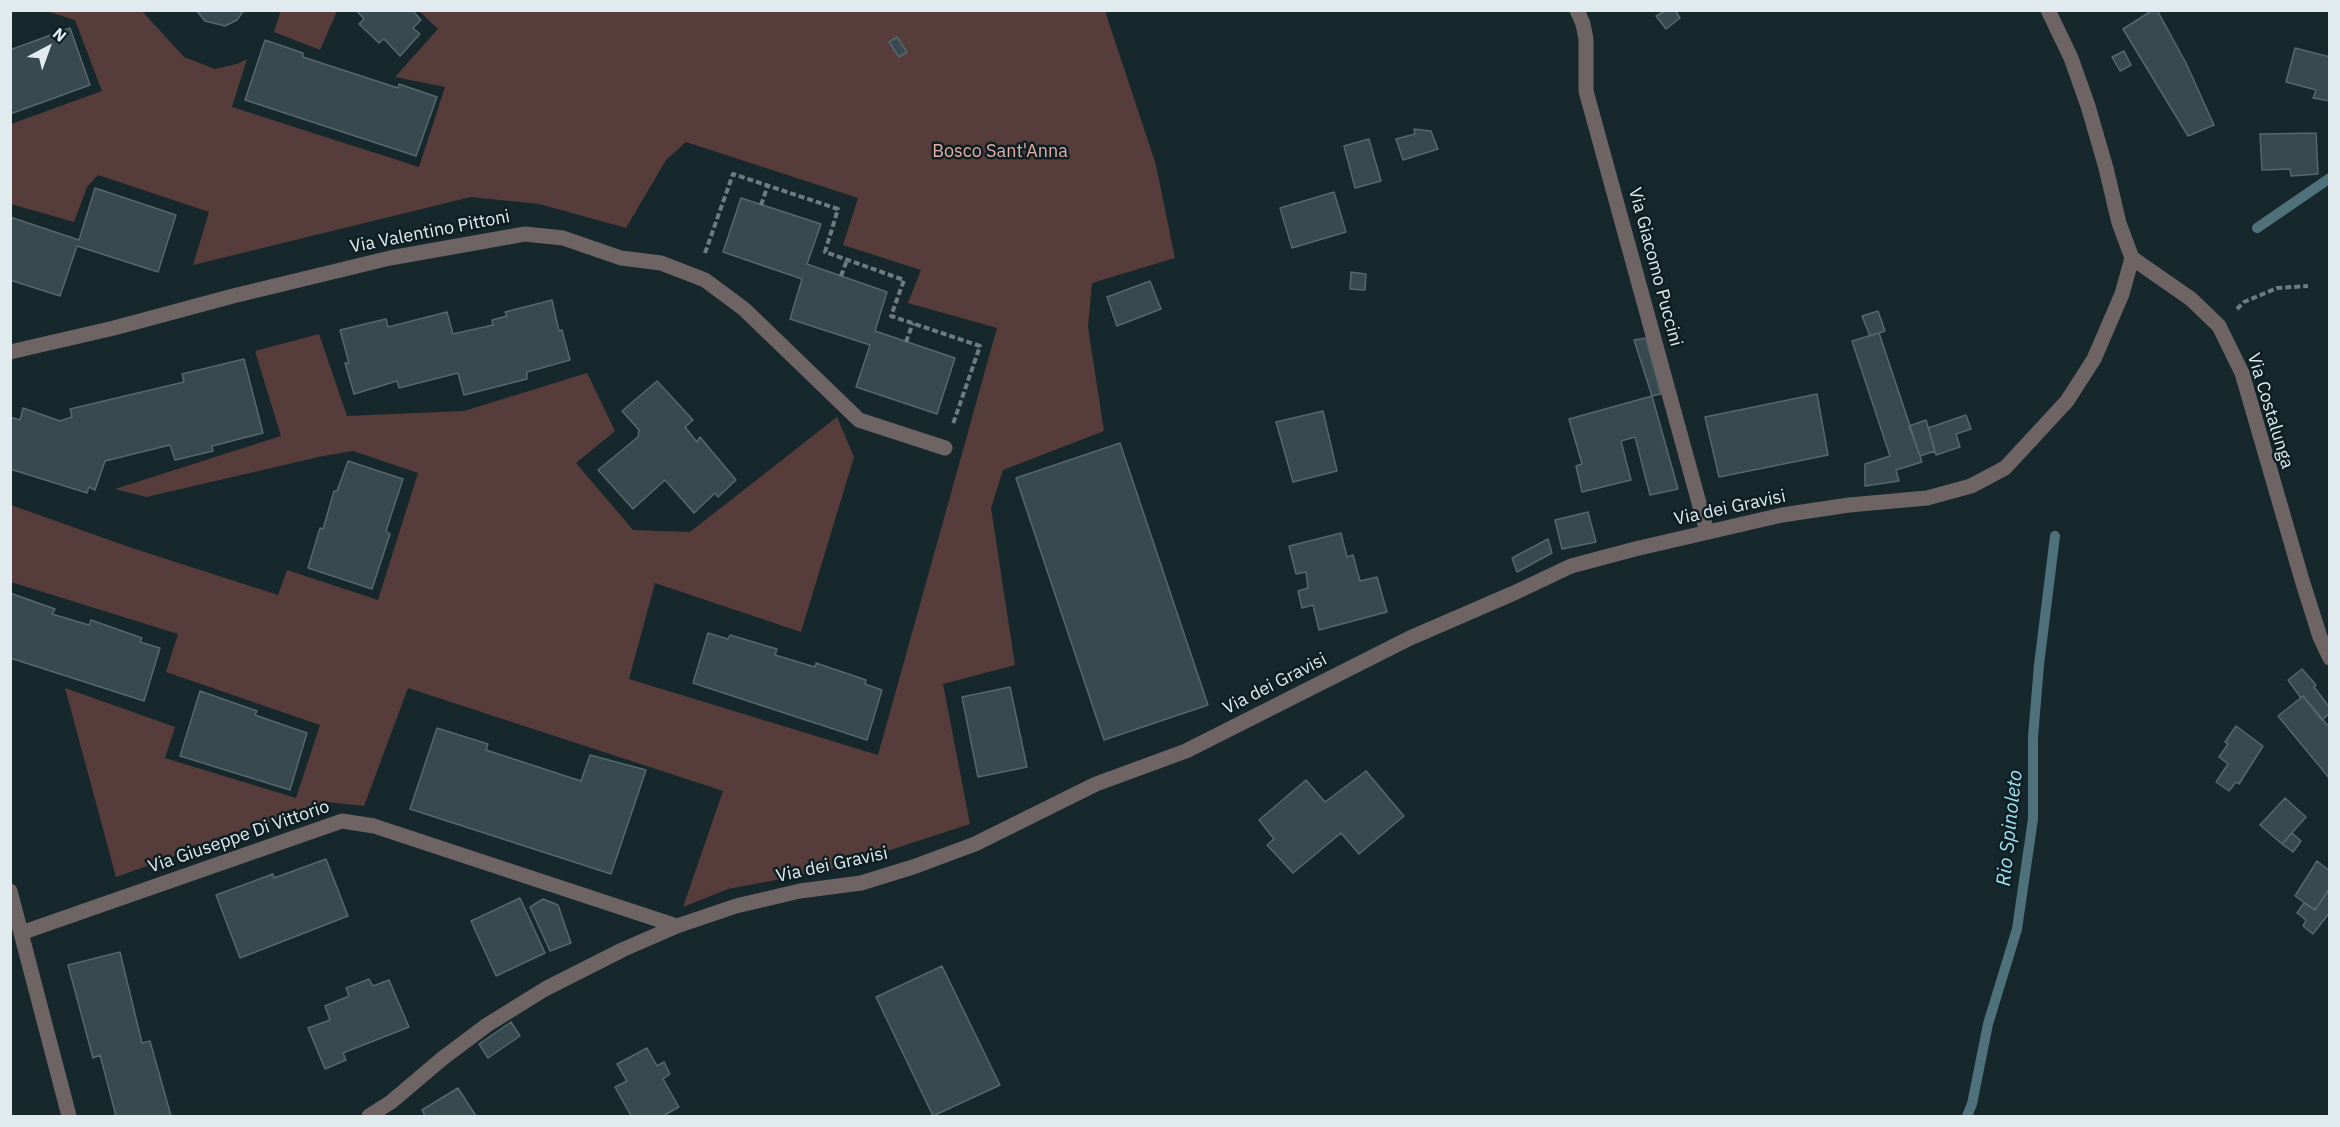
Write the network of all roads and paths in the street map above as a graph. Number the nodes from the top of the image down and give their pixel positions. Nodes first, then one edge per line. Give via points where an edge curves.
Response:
1 (1576, 10) edge
2 (2048, 10) edge
3 (768, 185) junction
4 (761, 205) dead end
5 (2132, 258) junction
6 (847, 260) junction
7 (841, 276) dead end
8 (698, 277) junction
9 (2308, 285) dead end
10 (913, 323) junction
11 (2219, 326) junction
12 (906, 342) dead end
13 (10, 352) edge
14 (945, 448) joint
15 (1707, 532) junction
16 (2330, 657) edge
17 (10, 891) edge
18 (677, 926) junction
19 (21, 933) junction
20 (69, 1116) edge
21 (369, 1116) edge

1 - 15 street, Via Giacomo Puccini via 1586,39 1586,91
2 - 5 street via 2088,106
3 - 4 path
3 - 6 path via 838,209 825,252
3 - 8 path via 733,174
5 - 11 street, Via Costalunga via 2191,299
5 - 15 street, Via dei Gravisi via 2122,294 2094,359 2067,402 2005,468 1971,486 1927,498 1782,515
6 - 7 path
6 - 10 path via 904,280 891,316
8 - 13 street, Via Valentino Pittoni via 661,264 621,258 563,238 525,234 390,258
8 - 14 street, Via Valentino Pittoni via 744,309 860,420
9 - 11 path via 2277,288 2244,302
10 - 12 path
10 - 14 path via 981,346
11 - 16 street, Via Costalunga via 2241,373 2302,580
15 - 18 street, Via dei Gravisi via 1571,566 1410,638 1186,751 1096,784 965,848 861,882 800,891
17 - 19 street
18 - 19 street, Via Giuseppe Di Vittorio via 374,826 342,821
18 - 21 street, Via dei Gravisi via 622,950 487,1025
19 - 20 street

